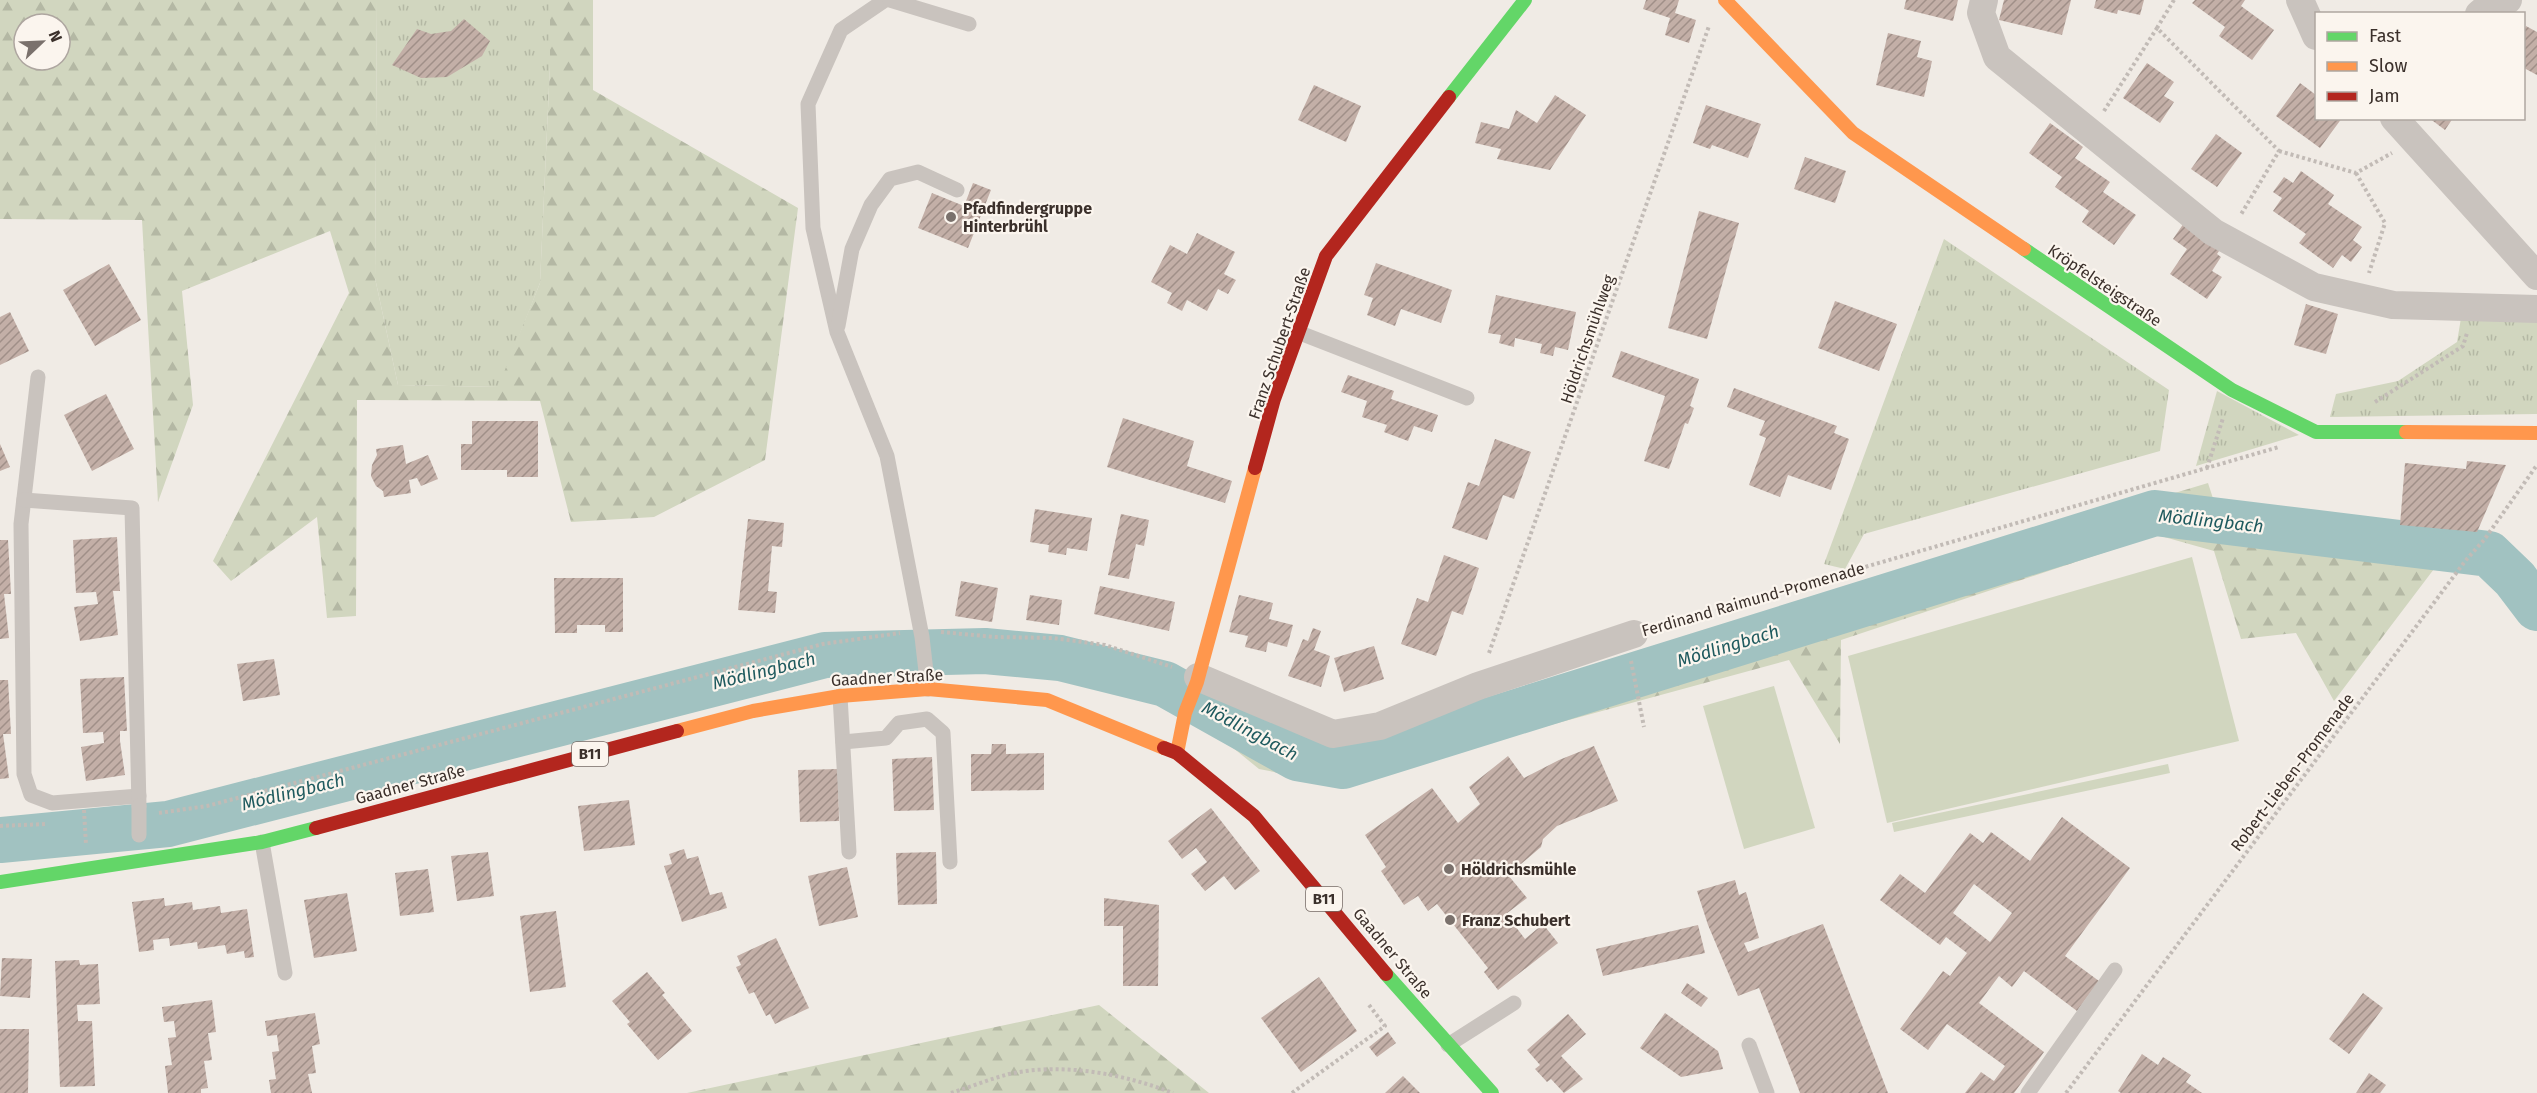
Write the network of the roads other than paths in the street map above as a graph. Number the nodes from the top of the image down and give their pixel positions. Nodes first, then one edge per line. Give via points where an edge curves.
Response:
1 (885, 0) edge
2 (890, 0) edge
3 (1525, 0) edge
4 (1725, 0) edge
5 (1984, 0) edge
6 (2300, 0) edge
7 (2508, 0) edge
8 (2481, 12) edge
9 (969, 24) dead end
10 (2315, 34) edge
11 (2402, 127) edge
12 (957, 190) dead end
13 (2537, 276) edge
14 (2537, 309) edge
15 (837, 332) junction
16 (1300, 333) junction
17 (38, 377) dead end
18 (1467, 398) dead end
19 (2537, 433) edge
20 (24, 500) junction
21 (1634, 634) road end
22 (1197, 680) junction
23 (928, 689) junction
24 (840, 696) junction
25 (843, 742) junction
26 (1177, 753) junction
27 (139, 801) junction
28 (262, 842) junction
29 (849, 852) dead end
30 (143, 861) junction
31 (950, 862) dead end
32 (0, 882) edge
33 (2115, 970) dead end
34 (285, 972) dead end
35 (1514, 1003) dead end
36 (1749, 1045) dead end
37 (1448, 1046) junction
38 (1492, 1093) edge
39 (1767, 1093) edge
40 (2028, 1093) edge

1 - 15 lane via 841,30 808,104 813,228
2 - 9 lane
3 - 16 street, Franz Schubert-Straße via 1326,256
4 - 19 street, Kröpfelsteigstraße via 1853,133 2232,390 2316,432
5 - 14 street via 1981,13 1997,57 2226,240 2314,287 2393,305
6 - 10 street
7 - 8 street
11 - 13 street
12 - 15 lane via 918,172 890,180 871,205 852,249
15 - 23 lane via 887,456 922,634
16 - 18 lane
16 - 22 street, Franz Schubert-Straße via 1274,399
17 - 20 lane
20 - 27 lane via 132,508
20 - 27 lane via 24,774 31,795 52,803
21 - 22 street, Ferdinand Raimund-Promenade via 1478,686 1380,726 1333,734
22 - 26 street, Franz Schubert-Straße
23 - 24 street, Gaadner Straße / B11
23 - 26 street, Gaadner Straße / B11 via 1047,700
24 - 25 lane
24 - 28 street, Gaadner Straße / B11 via 753,711
25 - 29 lane
25 - 31 lane via 886,738 899,723 927,719 943,733
26 - 37 street, Gaadner Straße / B11 via 1254,816
27 - 30 lane, bridge via 138,835
28 - 30 street, Gaadner Straße / B11
28 - 34 lane
30 - 32 street, Gaadner Straße / B11
33 - 40 lane
35 - 37 lane
36 - 39 lane
37 - 38 street, Gaadner Straße / B11

